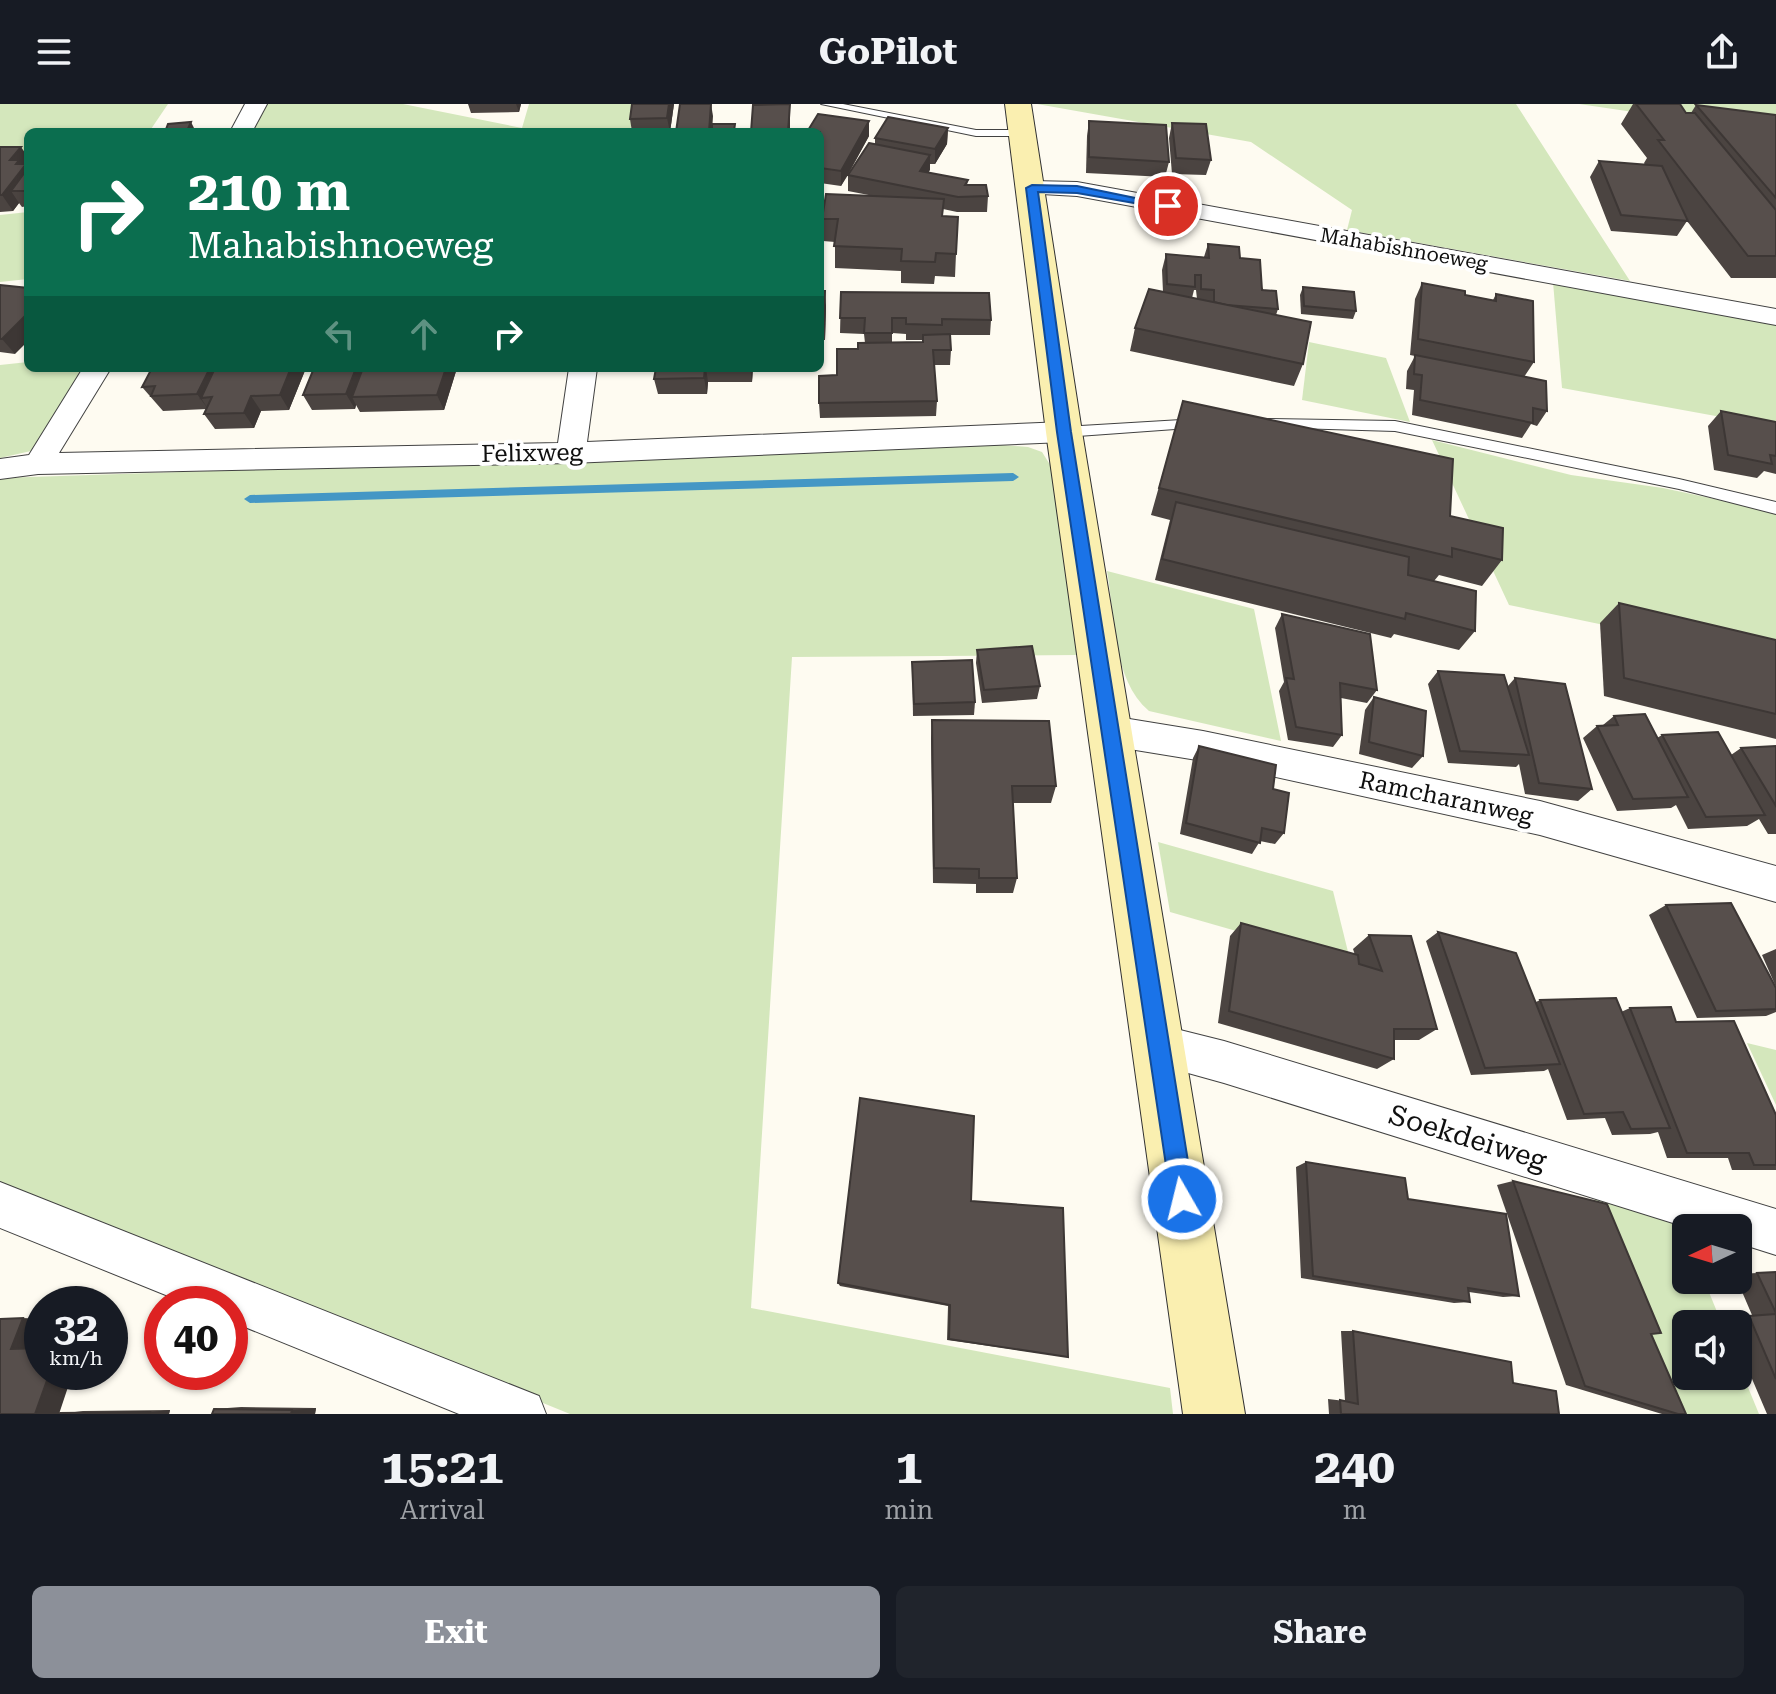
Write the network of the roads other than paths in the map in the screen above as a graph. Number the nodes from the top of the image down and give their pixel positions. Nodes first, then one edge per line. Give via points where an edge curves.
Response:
1 (256, 104) edge
2 (826, 104) edge
3 (1020, 119) edge
4 (243, 128) edge
5 (1032, 188) junction
6 (1776, 317) edge
7 (95, 372) edge
8 (582, 372) edge
9 (1220, 424) edge
10 (1250, 424) edge
11 (1064, 432) junction
12 (571, 453) junction
13 (38, 464) junction
14 (0, 469) edge
15 (1776, 508) edge
16 (1111, 731) junction
17 (1776, 884) edge
18 (1160, 1046) junction
19 (0, 1205) edge
20 (1776, 1232) edge
21 (521, 1414) edge
22 (1214, 1414) edge

1 - 4 street
2 - 3 lane via 976,133
3 - 5 street
5 - 6 street, Mahabishnoeweg via 1077,189
5 - 11 street
7 - 13 street
8 - 12 street
9 - 11 lane
10 - 15 lane via 1395,426
11 - 12 street, Felixweg
11 - 16 street
12 - 13 street, Felixweg
13 - 14 street, Felixweg
16 - 17 street, Ramcharanweg via 1540,818
16 - 18 street
18 - 20 street, Soekdeiweg
18 - 22 street
19 - 21 street

